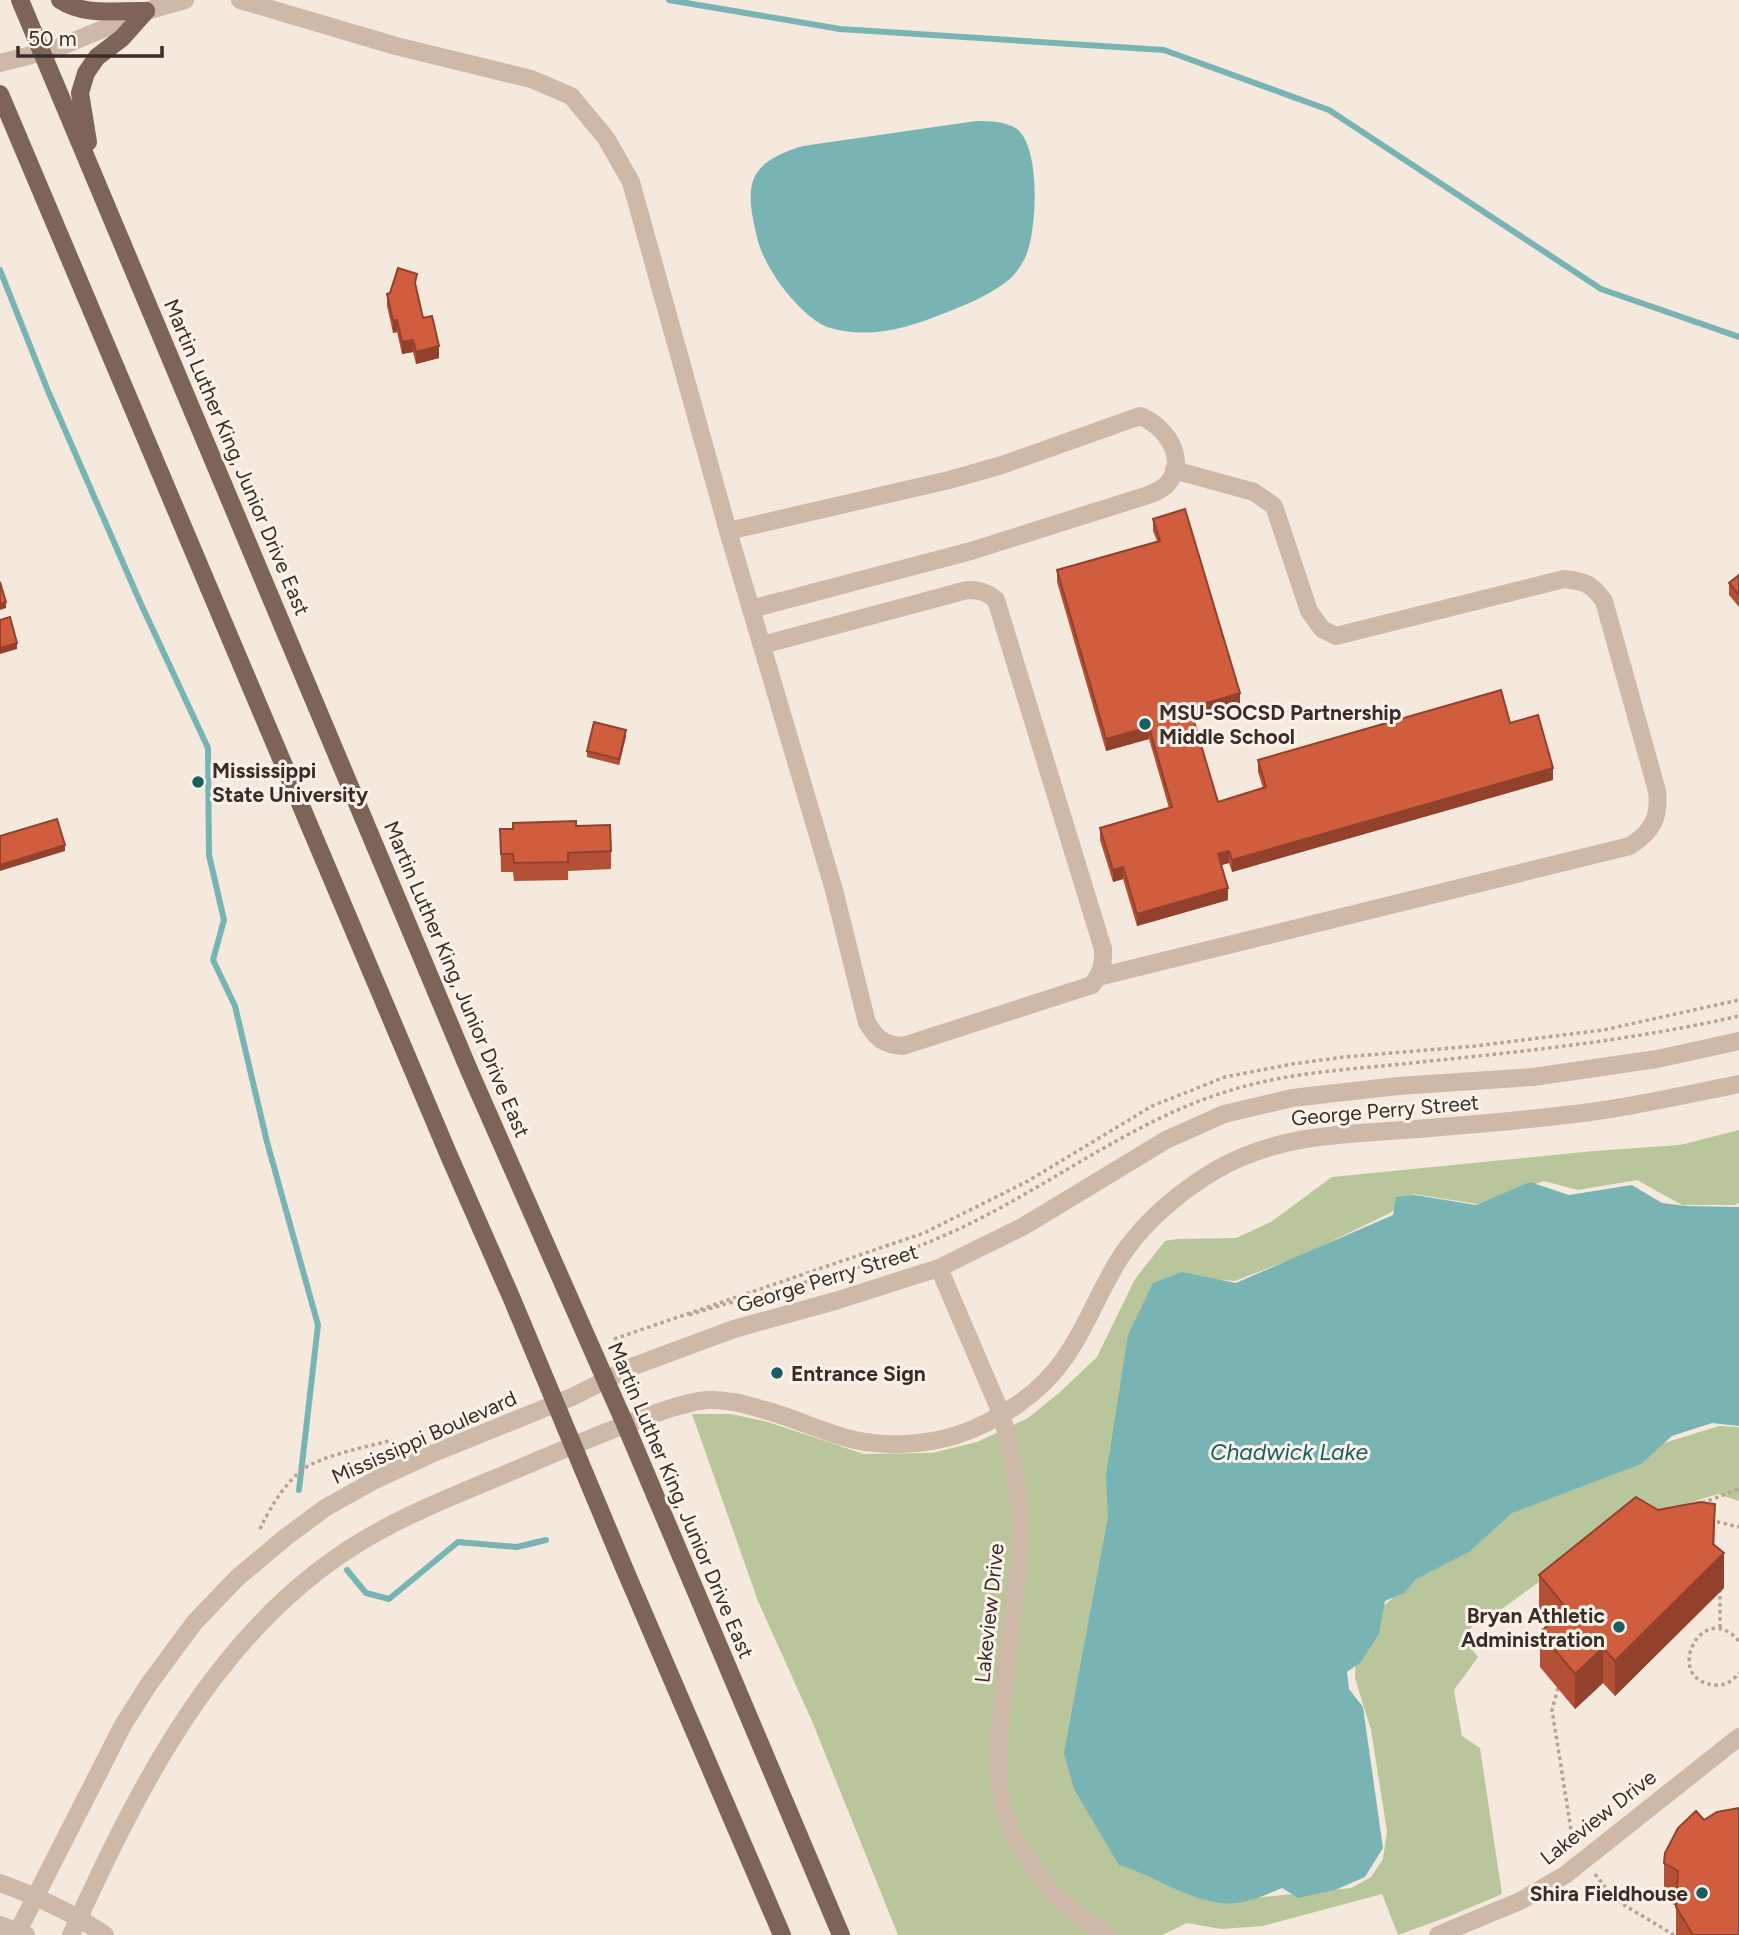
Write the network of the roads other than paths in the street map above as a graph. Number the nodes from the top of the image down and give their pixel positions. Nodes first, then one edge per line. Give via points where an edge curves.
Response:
1 (20, 0) edge
2 (60, 0) edge
3 (185, 0) edge
4 (240, 0) edge
5 (146, 11) junction
6 (42, 52) junction
7 (0, 63) edge
8 (0, 94) edge
9 (93, 170) junction
10 (1174, 470) junction
11 (728, 531) junction
12 (751, 609) junction
13 (762, 645) junction
14 (1098, 977) junction
15 (1739, 1041) edge
16 (1739, 1084) edge
17 (939, 1268) junction
18 (604, 1379) junction
19 (555, 1403) junction
20 (1002, 1413) junction
21 (625, 1424) junction
22 (574, 1445) junction
23 (1739, 1737) edge
24 (0, 1883) edge
25 (35, 1896) junction
26 (79, 1917) junction
27 (0, 1924) edge
28 (22, 1933) edge
29 (71, 1935) edge
30 (105, 1935) edge
31 (782, 1935) edge
32 (841, 1935) edge
33 (1109, 1935) edge
34 (1438, 1935) edge

1 - 6 main road, Martin Luther King, Junior Drive East
2 - 5 main road via 95,12
3 - 5 street
4 - 11 street via 396,46 531,79 571,96 606,138 631,182
5 - 6 street
5 - 9 main road via 86,73 80,93
6 - 7 street
6 - 9 main road, Martin Luther King, Junior Drive East
8 - 19 main road
9 - 18 main road, Martin Luther King, Junior Drive East via 469,1070
10 - 11 street via 1174,451 1166,432 1140,416 949,480
10 - 12 street via 1169,482 1145,496 971,551
10 - 14 street via 1254,492 1274,506 1309,611 1322,629 1336,636 1564,579 1593,586 1604,601 1659,811 1642,839 1630,846
11 - 12 street
12 - 13 street
13 - 14 street via 967,590 988,593 996,600 1103,949
13 - 14 street via 834,890 867,1023 876,1038 903,1046 1092,985
15 - 17 street, George Perry Street via 1657,1059 1533,1077 1398,1086 1258,1104 1166,1140 1024,1226
16 - 20 street, George Perry Street via 1562,1116 1305,1138 1247,1154 1199,1180 1159,1211 1113,1270 1065,1358 1037,1390
17 - 18 street, George Perry Street via 734,1329
17 - 20 street, Lakeview Drive
18 - 19 street, Mississippi Boulevard
18 - 21 main road, Martin Luther King, Junior Drive East
19 - 22 main road
19 - 25 street, Mississippi Boulevard via 429,1455 325,1508 237,1578 194,1623 149,1684
20 - 21 street, George Perry Street via 956,1435 914,1443 854,1440 733,1401 686,1404
20 - 33 street, Lakeview Drive via 1021,1530 1002,1707 999,1781 1005,1811 1015,1840 1055,1896
21 - 22 street
21 - 32 main road, Martin Luther King, Junior Drive East
22 - 26 street via 390,1524 304,1581 258,1624 214,1675 171,1741
22 - 31 main road
23 - 34 street, Lakeview Drive via 1565,1875 1520,1901
24 - 25 street
25 - 26 street
25 - 28 street, Mississippi Boulevard
26 - 29 street
26 - 30 street
27 - 28 street

